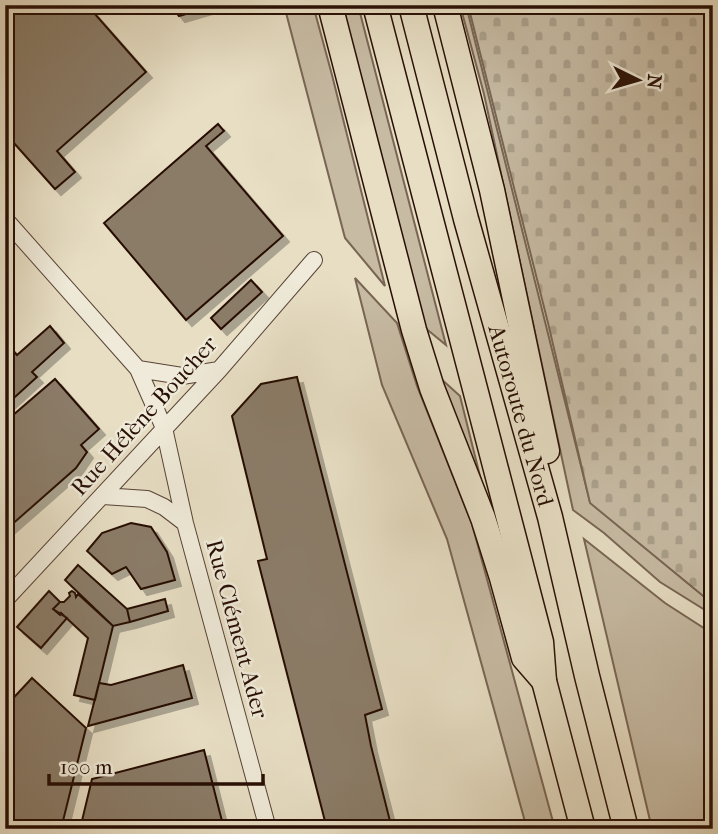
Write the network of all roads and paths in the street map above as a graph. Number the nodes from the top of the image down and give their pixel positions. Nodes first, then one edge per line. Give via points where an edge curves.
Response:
1 (330, 5) edge
2 (375, 5) edge
3 (411, 5) edge
4 (445, 5) edge
5 (5, 219) edge
6 (314, 260) dead end
7 (138, 369) junction
8 (219, 370) junction
9 (164, 428) junction
10 (103, 496) junction
11 (550, 517) junction
12 (185, 523) junction
13 (5, 600) edge
14 (544, 681) junction
15 (268, 829) edge
16 (583, 829) edge
17 (626, 829) edge

1 - 14 highway via 428,376 482,518 524,658
2 - 14 highway, Autoroute du Nord via 541,642
3 - 11 highway, Autoroute du Nord
4 - 11 highway via 492,190 555,491
5 - 7 street, Rue Clément Ader
6 - 8 street, Rue Hélène Boucher
7 - 8 street via 182,376
7 - 9 street, Rue Clément Ader
8 - 9 street, Rue Hélène Boucher
9 - 10 street, Rue Hélène Boucher
9 - 12 street, Rue Clément Ader
10 - 12 street, Rue Clément Ader via 147,499
10 - 13 street, Rue Hélène Boucher
11 - 17 highway, Autoroute du Nord
12 - 15 street, Rue Clément Ader
14 - 16 highway, Autoroute du Nord

